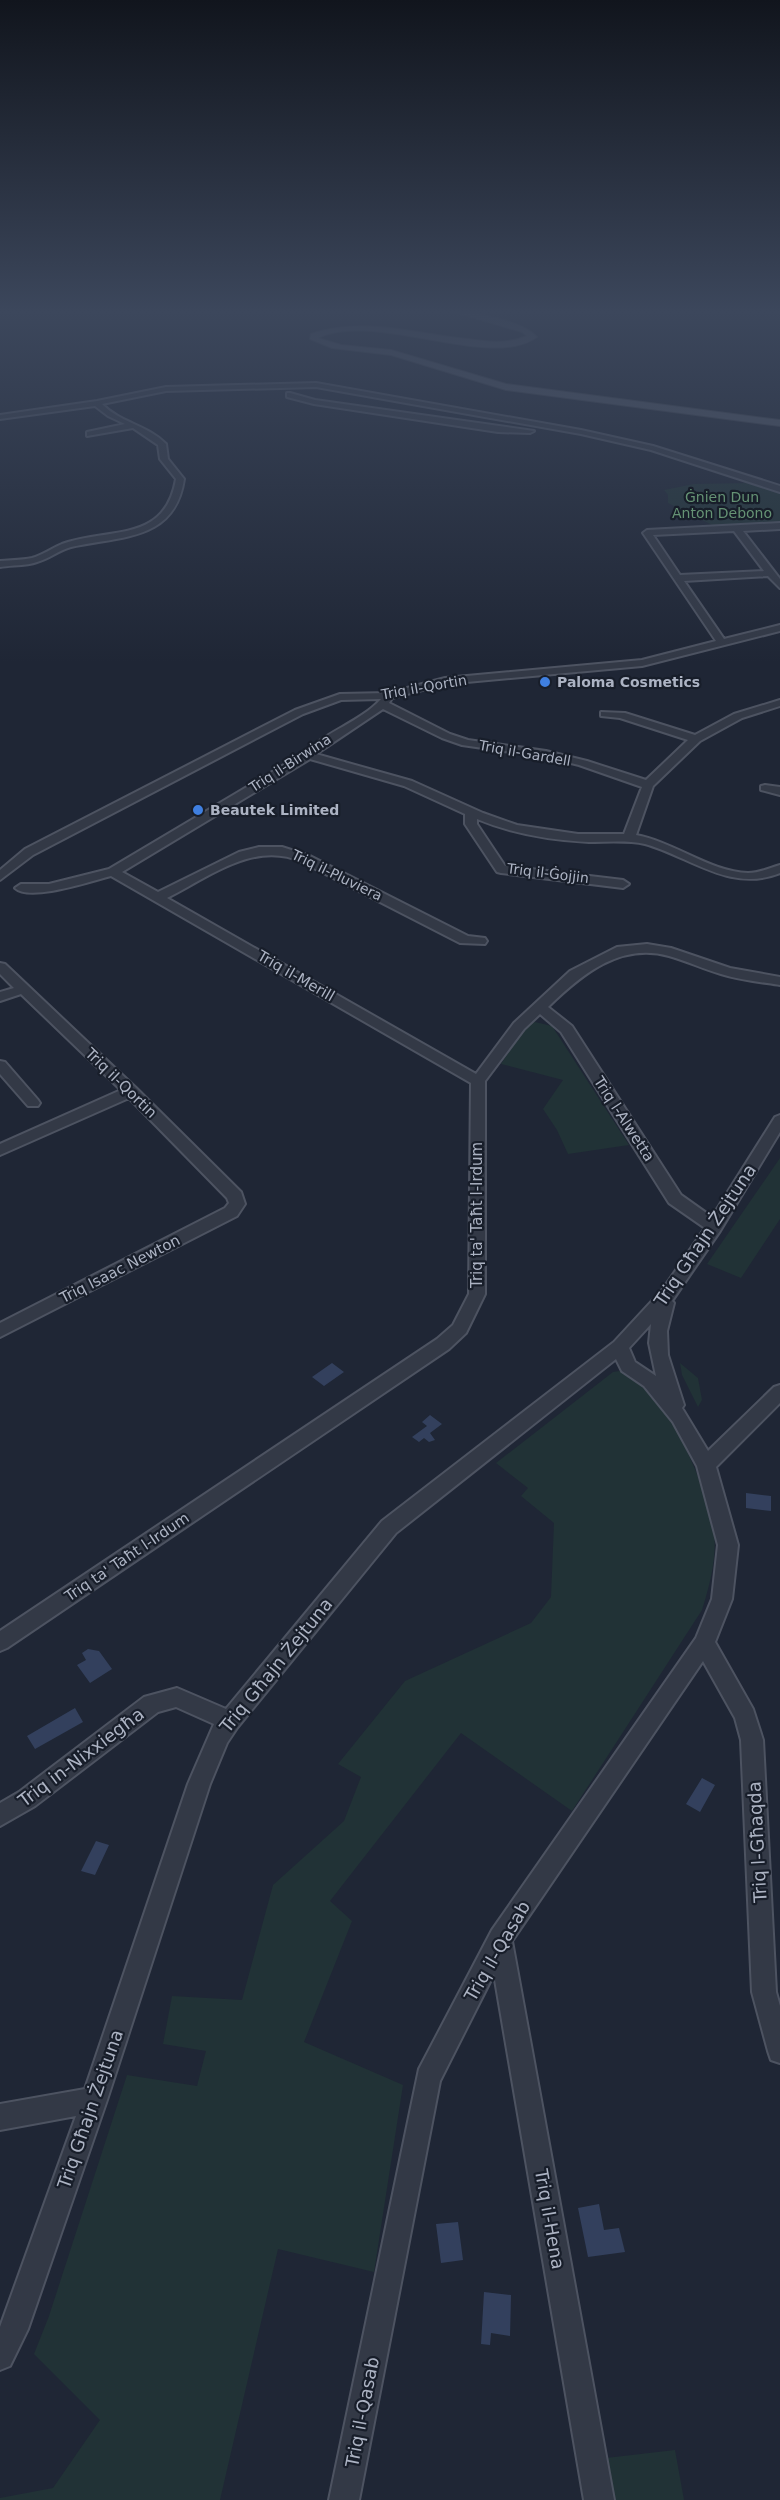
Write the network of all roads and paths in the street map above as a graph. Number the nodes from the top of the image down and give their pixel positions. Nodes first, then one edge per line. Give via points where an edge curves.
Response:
1 (115, 429) edge
2 (143, 429) edge
3 (489, 429) edge
4 (534, 429) edge
5 (563, 429) edge
6 (522, 431) junction
7 (581, 432) junction
8 (90, 434) dead end
9 (780, 489) edge
10 (780, 526) edge
11 (736, 528) junction
12 (0, 564) edge
13 (770, 573) junction
14 (678, 578) junction
15 (780, 585) edge
16 (780, 628) edge
17 (767, 632) junction
18 (780, 639) edge
19 (722, 643) junction
20 (386, 701) junction
21 (779, 704) edge
22 (605, 714) dead end
23 (696, 739) junction
24 (308, 755) junction
25 (648, 785) junction
26 (765, 788) dead end
27 (780, 791) edge
28 (471, 812) junction
29 (629, 838) junction
30 (780, 869) edge
31 (113, 872) junction
32 (0, 876) edge
33 (623, 884) dead end
34 (21, 888) dead end
35 (159, 897) junction
36 (480, 941) dead end
37 (0, 966) edge
38 (780, 981) edge
39 (23, 989) junction
40 (0, 998) edge
41 (539, 1007) junction
42 (2, 1070) edge
43 (478, 1081) junction
44 (131, 1091) junction
45 (33, 1103) dead end
46 (780, 1120) edge
47 (0, 1150) edge
48 (237, 1204) joint
49 (714, 1227) junction
50 (669, 1293) junction
51 (0, 1331) edge
52 (657, 1340) junction
53 (625, 1341) junction
54 (780, 1392) edge
55 (679, 1417) junction
56 (706, 1465) junction
57 (0, 1642) edge
58 (704, 1643) junction
59 (230, 1720) junction
60 (0, 1815) edge
61 (500, 1938) junction
62 (780, 2051) edge
63 (94, 2100) junction
64 (0, 2117) edge
65 (0, 2356) edge
66 (344, 2500) edge
67 (600, 2500) edge

1 - 8 street
2 - 12 street via 162,444 164,459 179,475 178,496 166,516 131,534 65,546 36,560
3 - 6 street
4 - 6 street
5 - 7 street
6 - 7 street
7 - 9 street via 653,448
10 - 11 street
11 - 13 street
11 - 14 street via 647,533
13 - 14 street
13 - 15 street
14 - 19 street
16 - 17 street, Triq il-Qortin
17 - 18 street
17 - 19 street, Triq il-Qortin
19 - 20 street, Triq il-Qortin via 642,663 446,681
20 - 24 street, Triq il-Birwina
20 - 25 street, Triq il-Gardell via 446,736 466,743 546,754
20 - 32 street, Triq il-Qortin via 340,697 299,712 29,852
21 - 23 street via 738,716
22 - 23 street
23 - 25 street
24 - 28 street via 388,777
24 - 31 street, Triq il-Birwina
25 - 29 street
26 - 27 street
28 - 29 street via 515,829 545,834
28 - 33 street, Triq il-Ġojjin via 471,824 501,869
29 - 30 street via 662,845 736,875 753,877
31 - 34 street, Triq il-Birwina via 49,888
31 - 35 street, Triq il-Merill
35 - 36 street, Triq il-Pluviera via 243,855 282,849 465,940
35 - 43 street, Triq il-Merill
37 - 39 street, Triq il-Qortin
38 - 41 street via 727,972 671,952 622,950 575,974
39 - 40 street
39 - 44 street, Triq il-Qortin
41 - 43 street via 519,1026
41 - 49 street, Triq l-Alwetta via 562,1022 675,1199
42 - 45 street
43 - 57 street, Triq ta' Taħt l-Irdum via 477,1294 460,1329
44 - 47 street
44 - 48 street, Triq il-Qortin via 235,1196
46 - 49 street, Triq Għajn Żejtuna
48 - 51 street, Triq Isaac Newton via 231,1212
49 - 50 street, Triq Għajn Żejtuna
50 - 52 street, Triq il-Qasab via 658,1321
50 - 53 street, Triq Għajn Żejtuna
52 - 53 street
52 - 55 street, Triq il-Qasab via 656,1353
53 - 55 street, Triq il-Qasab via 628,1366 650,1381
53 - 59 street, Triq Għajn Żejtuna via 389,1527
54 - 56 street
55 - 56 street, Triq il-Qasab
56 - 58 street, Triq il-Qasab via 728,1545 722,1599
58 - 61 street, Triq il-Qasab
58 - 62 street, Triq l-Għaqda via 741,1708 752,1740 764,1992
59 - 60 street, Triq in-Nixxiegħa via 177,1697 152,1704 27,1799
59 - 63 street, Triq Għajn Żejtuna via 218,1737 199,1784
61 - 66 street, Triq il-Qasab via 428,2078
61 - 67 street, Triq il-Hena
63 - 64 street
63 - 65 street, Triq Għajn Żejtuna via 14,2329

